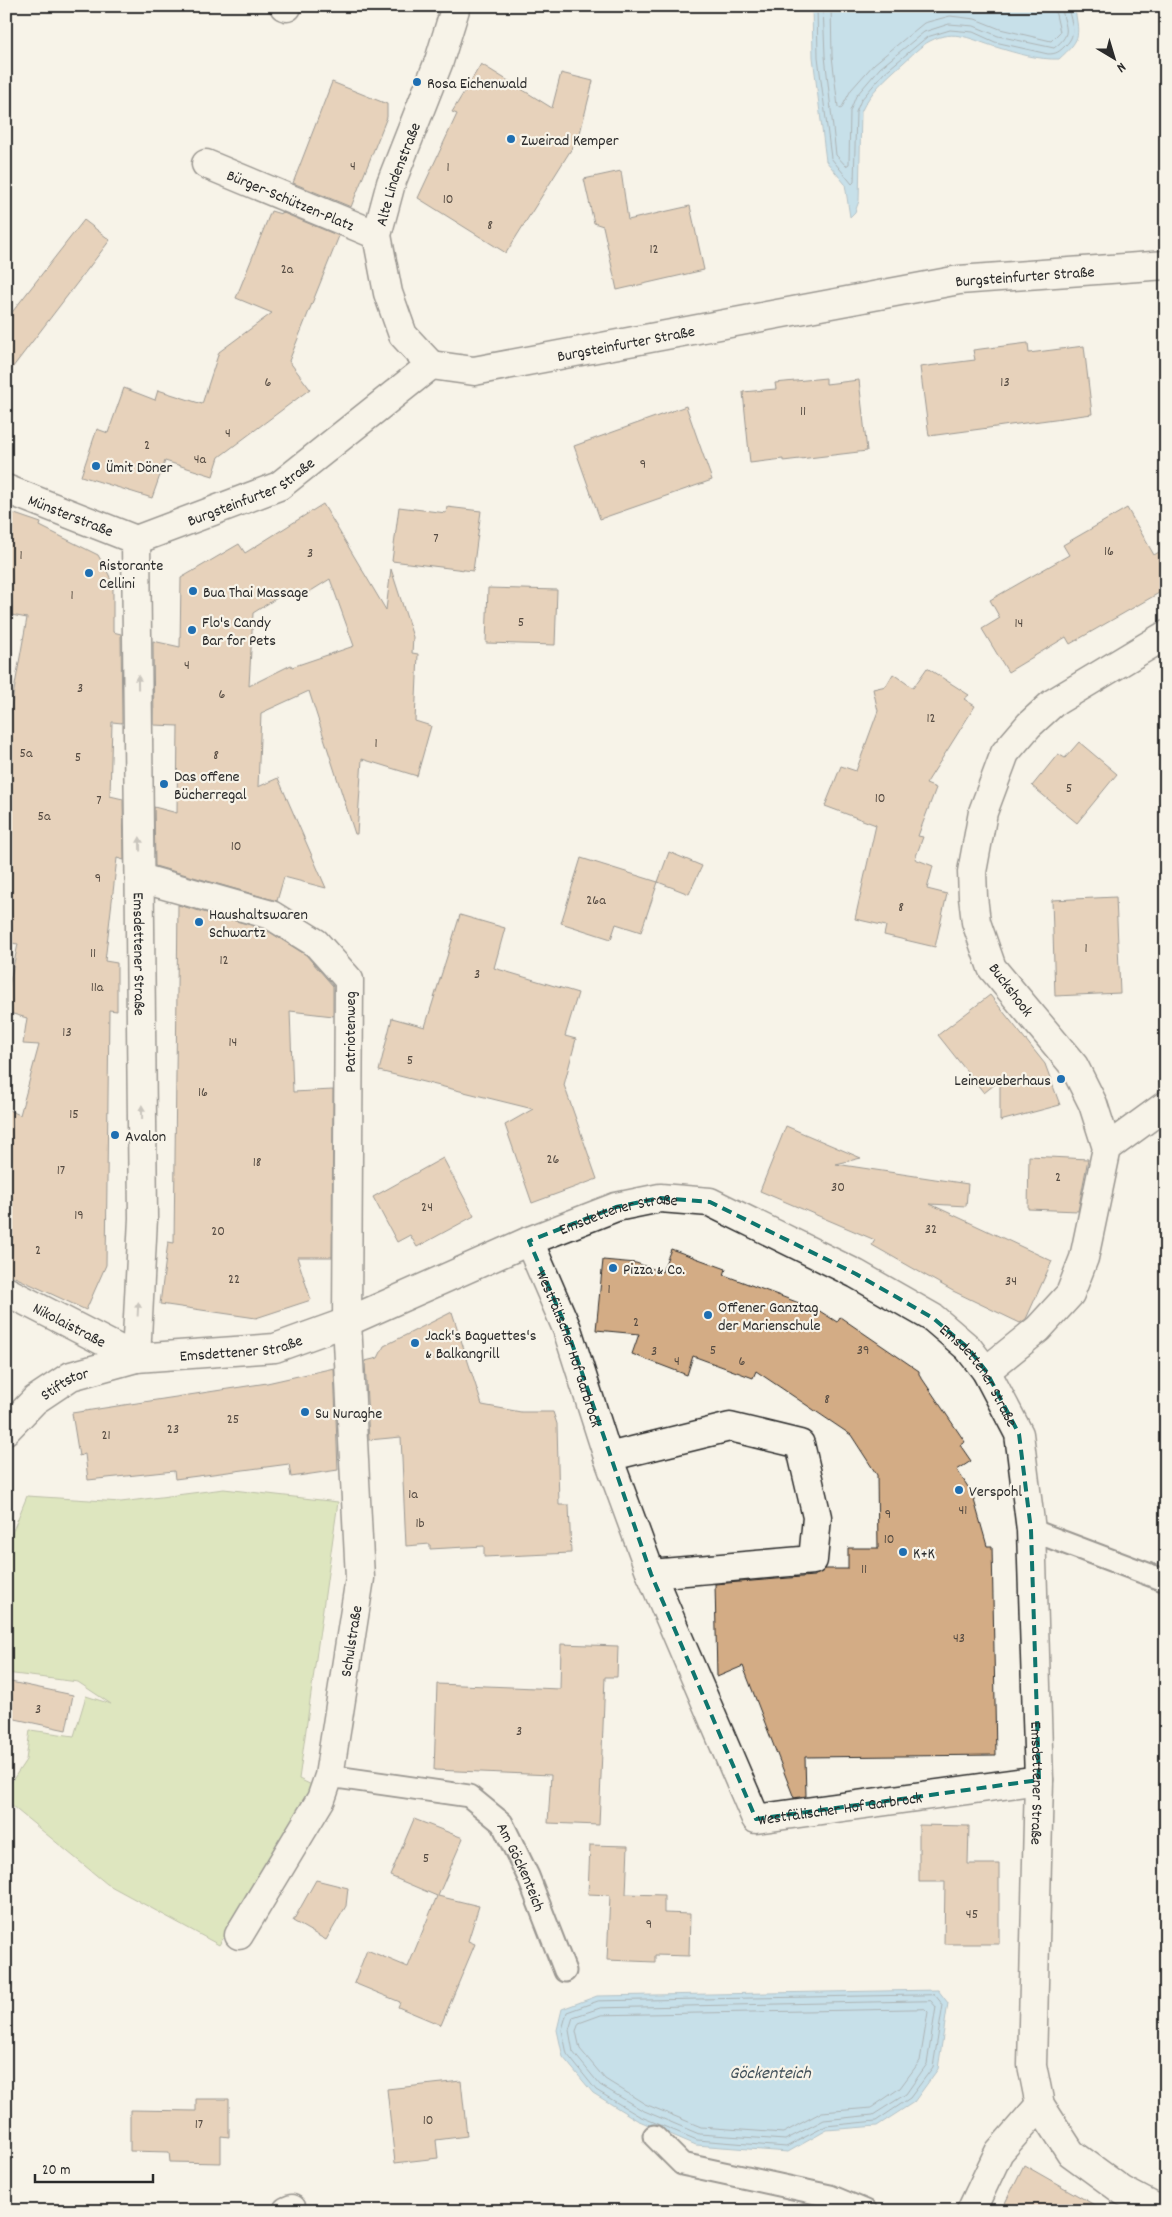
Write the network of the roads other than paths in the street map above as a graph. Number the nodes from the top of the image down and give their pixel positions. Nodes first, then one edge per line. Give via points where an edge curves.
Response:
1 (456, 6) edge
2 (206, 164) dead end
3 (377, 235) junction
4 (1166, 265) edge
5 (431, 365) junction
6 (6, 489) edge
7 (136, 540) junction
8 (1166, 636) edge
9 (140, 878) junction
10 (1166, 1105) edge
11 (1107, 1148) junction
12 (529, 1241) junction
13 (6, 1291) edge
14 (347, 1322) junction
15 (136, 1358) junction
16 (986, 1371) junction
17 (6, 1430) edge
18 (608, 1457) junction
19 (1031, 1530) junction
20 (651, 1574) junction
21 (1166, 1581) edge
22 (329, 1776) junction
23 (1039, 1780) junction
24 (239, 1934) dead end
25 (565, 1971) dead end
26 (1040, 2106) junction
27 (654, 2136) dead end
28 (866, 2211) edge
29 (971, 2211) edge
30 (1161, 2211) edge

1 - 3 street, Alte Lindenstraße via 390,183
2 - 3 street, Bürger-Schützen-Platz
3 - 5 street, Alte Lindenstraße via 388,293 403,335
4 - 5 street, Burgsteinfurter Straße via 959,280 474,372
5 - 7 street, Burgsteinfurter Straße via 279,486
6 - 7 street, Münsterstraße
9 -> 7 street, Emsdettener Straße
8 - 11 street, Buckshook via 1053,703 1005,754 983,812 972,872 976,922 992,968 1074,1066 1093,1104
9 - 14 street, Patriotenweg via 271,915 316,944 349,980
15 -> 9 street, Emsdettener Straße via 143,1218
10 - 11 street
11 - 16 street, Buckshook via 1084,1258 1070,1294 1038,1329
12 - 14 street, Emsdettener Straße
12 - 16 street, Emsdettener Straße via 616,1207 660,1198 710,1202 856,1274 933,1318 968,1348
12 - 18 street, Westfälischer Hof Garbrock via 567,1328
13 - 15 street, Nikolaistraße
14 - 15 street, Emsdettener Straße via 275,1348
14 - 22 street, Schulstraße via 360,1578
15 - 17 street, Stiftstor via 71,1376 35,1400
16 - 19 street, Emsdettener Straße via 1019,1434
18 - 20 street, Westfälischer Hof Garbrock
18 - 20 street via 730,1427 800,1444 817,1517 813,1560
19 - 21 lane
19 - 23 street, Emsdettener Straße
20 - 23 street, Westfälischer Hof Garbrock via 756,1820
22 - 24 street, Schulstraße via 321,1799
22 - 25 lane, Am Göckenteich via 469,1796 502,1822 528,1876
23 - 26 street, Emsdettener Straße via 1032,2065
26 - 29 street via 999,2152
26 - 30 street, Emsdettener Straße via 1071,2153 1123,2191
27 - 28 lane via 682,2164 830,2196

